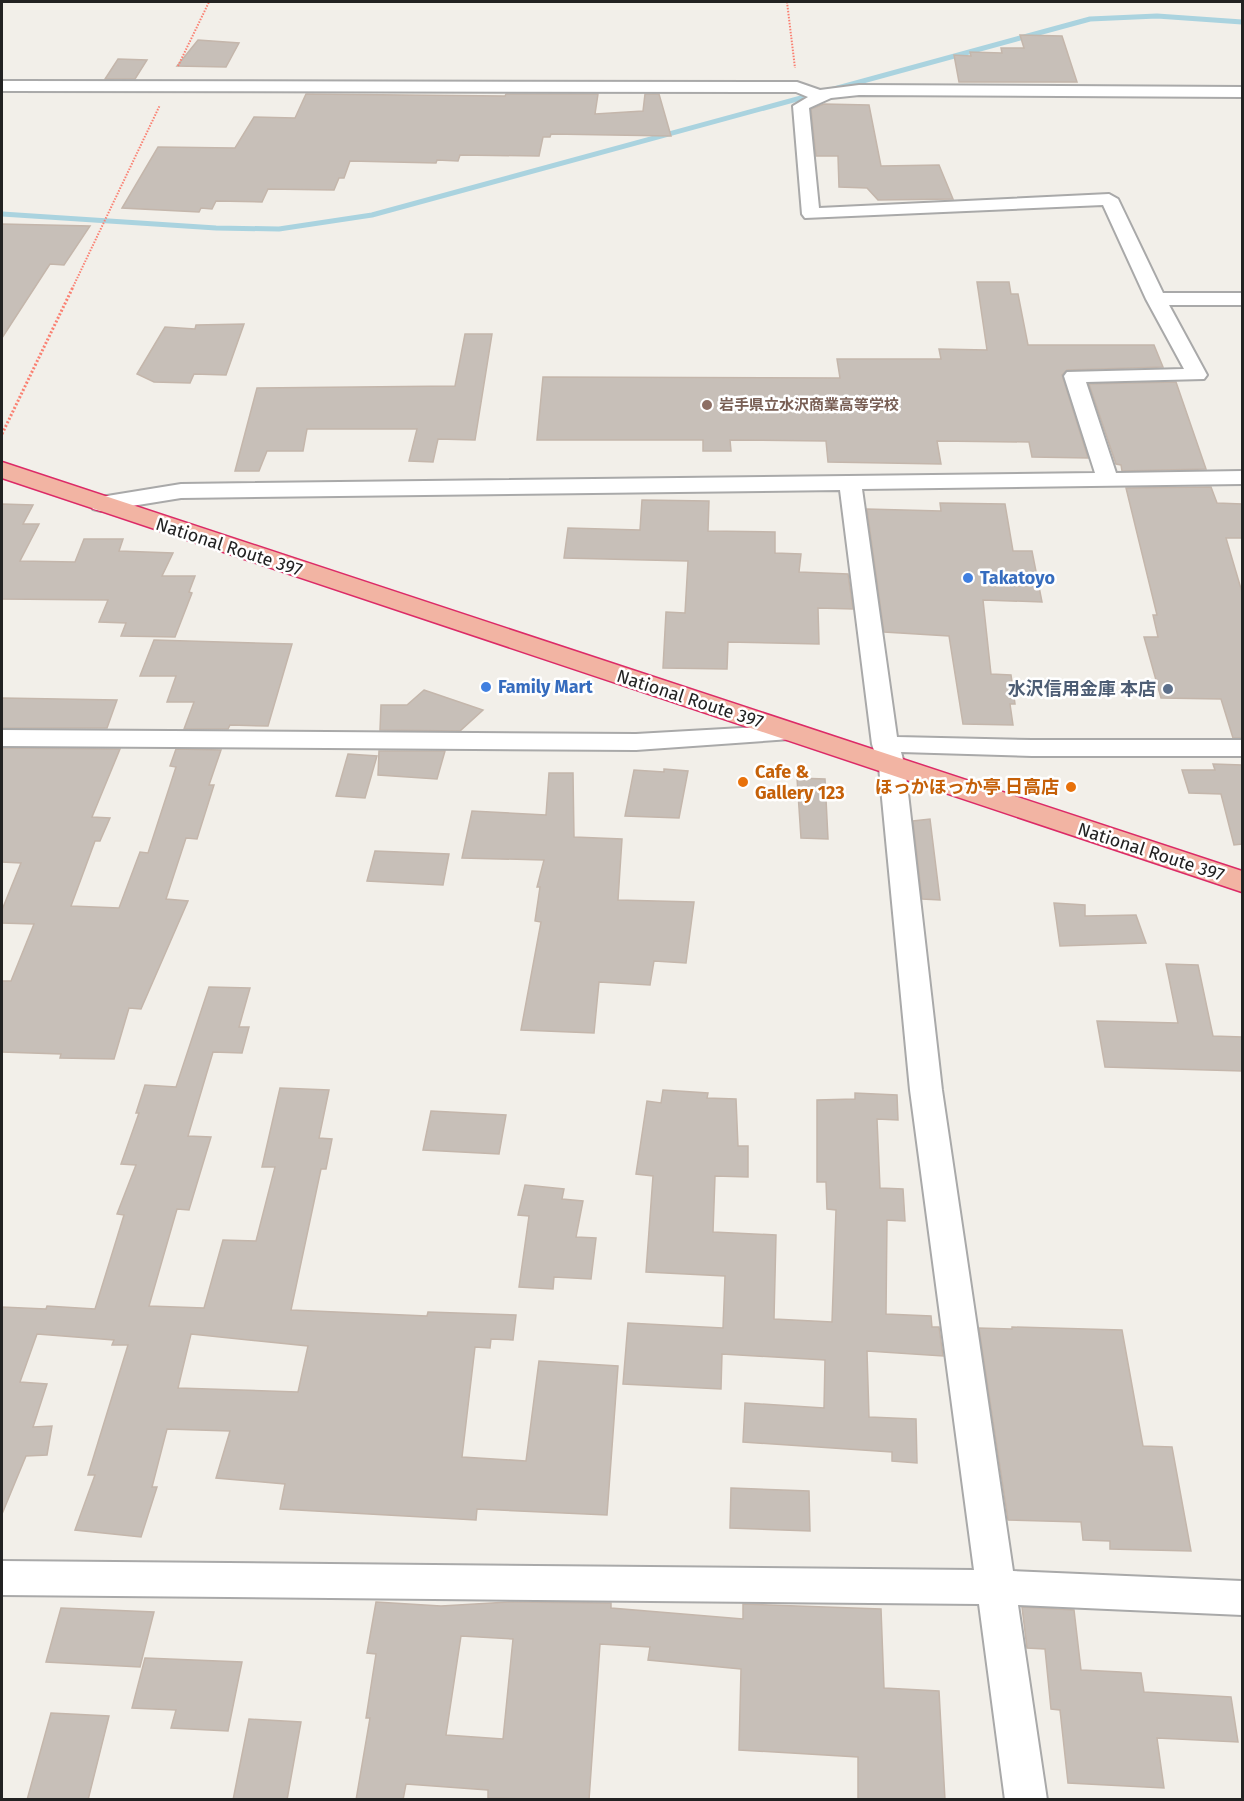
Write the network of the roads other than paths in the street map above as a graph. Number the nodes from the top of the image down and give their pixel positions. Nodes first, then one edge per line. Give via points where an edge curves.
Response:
1 (2, 86) edge
2 (812, 91) junction
3 (1242, 92) edge
4 (1156, 299) junction
5 (1242, 299) edge
6 (2, 470) edge
7 (1107, 477) junction
8 (1242, 478) edge
9 (850, 483) junction
10 (100, 504) junction
11 (796, 733) junction
12 (2, 738) edge
13 (1242, 748) edge
14 (888, 755) junction
15 (1242, 882) edge
16 (2, 1578) edge
17 (996, 1587) junction
18 (1242, 1598) edge
19 (1026, 1800) edge

1 - 2 street
2 - 3 street
2 - 4 street via 801,106 811,214 1109,199
4 - 5 street
4 - 7 street via 1197,375 1074,376
6 - 10 highway, National Route 397
7 - 8 street
7 - 9 street
9 - 10 street via 181,491
9 - 14 street
10 - 11 highway, National Route 397
11 - 12 street via 636,742
11 - 14 highway, National Route 397
13 - 14 street via 1044,748
14 - 15 highway, National Route 397
14 - 17 street via 926,1090
16 - 17 street
17 - 18 street
17 - 19 street

